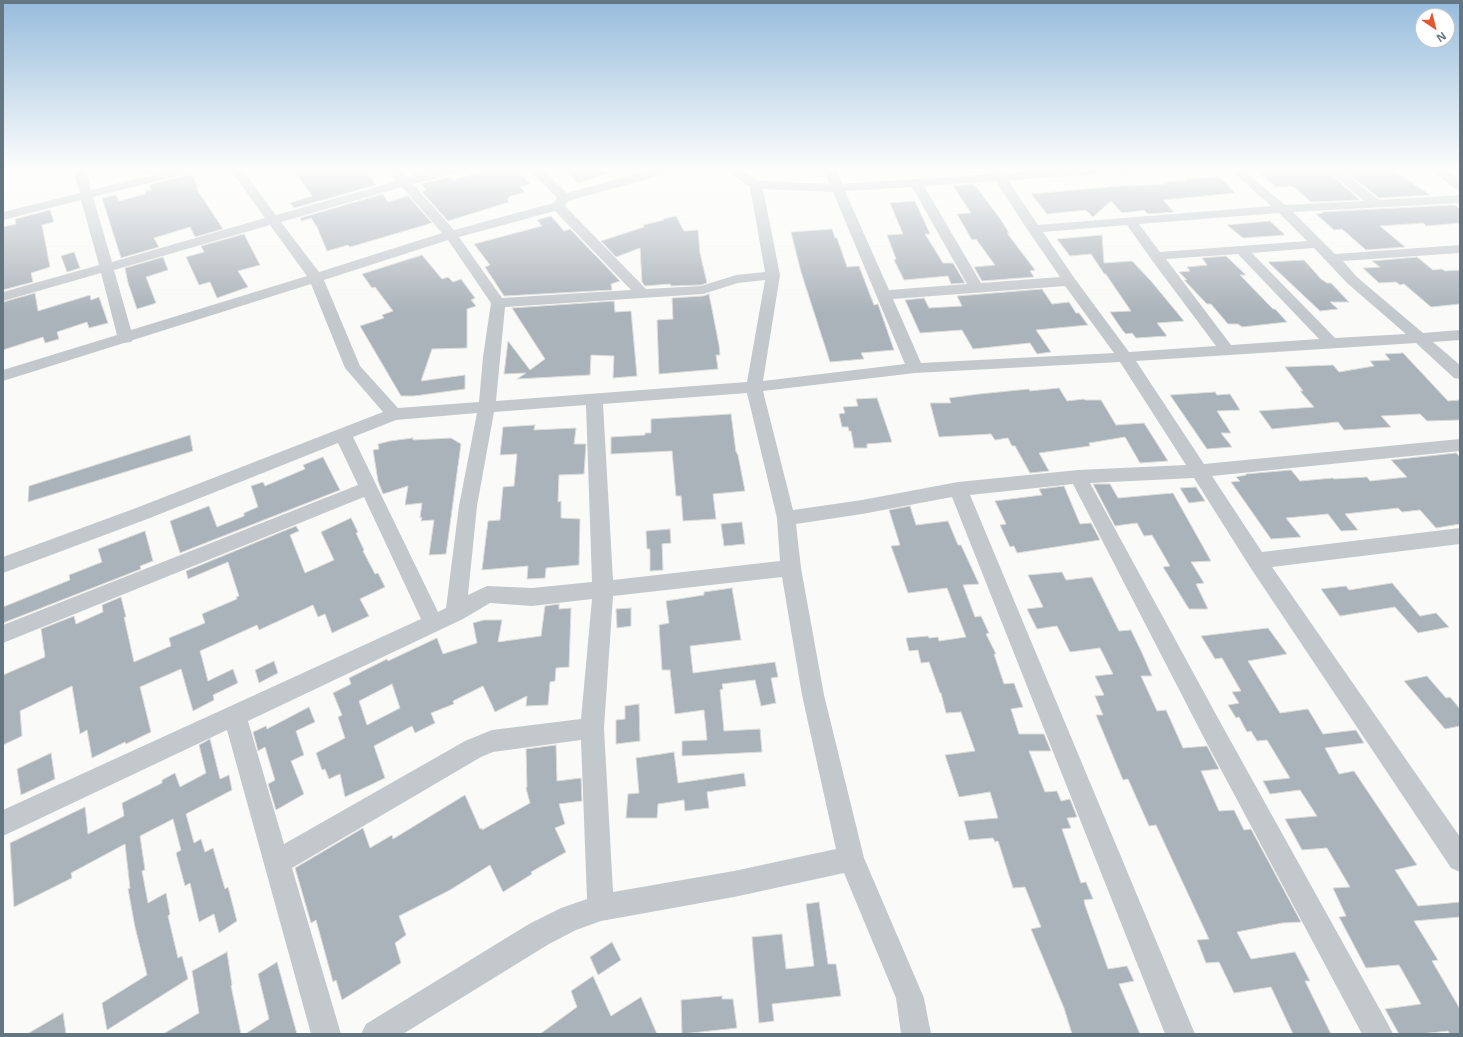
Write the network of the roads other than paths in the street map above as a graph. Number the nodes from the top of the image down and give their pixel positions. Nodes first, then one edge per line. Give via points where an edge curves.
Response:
1 (93, 216) edge
2 (270, 216) edge
3 (286, 216) edge
4 (435, 216) edge
5 (513, 216) edge
6 (574, 216) edge
7 (762, 216) edge
8 (849, 216) edge
9 (935, 216) edge
10 (1025, 216) edge
11 (1188, 216) edge
12 (1289, 216) edge
13 (273, 220) junction
14 (1130, 221) junction
15 (1034, 230) junction
16 (451, 235) junction
17 (1317, 244) junction
18 (1460, 249) edge
19 (1242, 250) junction
20 (1156, 256) junction
21 (1332, 258) junction
22 (106, 268) junction
23 (773, 276) junction
24 (316, 278) junction
25 (1070, 281) junction
26 (976, 288) junction
27 (643, 294) junction
28 (884, 295) junction
29 (3, 297) edge
30 (498, 303) junction
31 (1460, 335) edge
32 (1418, 336) junction
33 (126, 339) junction
34 (1330, 342) junction
35 (1226, 349) junction
36 (1125, 357) junction
37 (915, 368) junction
38 (1460, 374) edge
39 (3, 376) edge
40 (754, 387) junction
41 (594, 399) junction
42 (487, 407) junction
43 (394, 414) junction
44 (343, 434) junction
45 (1460, 445) edge
46 (1199, 471) junction
47 (1078, 477) junction
48 (368, 488) junction
49 (958, 489) junction
50 (786, 518) junction
51 (1460, 536) edge
52 (1257, 561) junction
53 (3, 565) edge
54 (791, 568) junction
55 (603, 590) junction
56 (456, 613) junction
57 (433, 623) junction
58 (3, 634) edge
59 (235, 716) junction
60 (592, 728) junction
61 (3, 824) edge
62 (1460, 859) edge
63 (851, 860) junction
64 (278, 862) junction
65 (601, 908) junction
66 (326, 1034) edge
67 (376, 1034) edge
68 (916, 1034) edge
69 (1180, 1034) edge
70 (1378, 1034) edge

1 - 22 street
2 - 13 street
3 - 13 street
4 - 16 street
5 - 16 street
6 - 27 street
7 - 23 street
8 - 28 street
9 - 26 street
10 - 15 street
11 - 14 street
12 - 17 street
13 - 22 street
13 - 24 street
14 - 15 street
14 - 20 street
15 - 25 street
16 - 24 street
16 - 30 street
17 - 19 street
17 - 21 street
18 - 21 street
19 - 20 street
19 - 34 street
20 - 35 street
21 - 32 street via 1352,280
22 - 29 street
22 - 33 street
23 - 27 street via 736,279 703,290
23 - 40 street
24 - 33 street
24 - 43 street via 353,368
25 - 26 street
25 - 36 street
26 - 28 street
27 - 30 street
28 - 37 street
30 - 42 street
31 - 32 street
32 - 34 street
32 - 38 street
33 - 39 street
34 - 35 street
35 - 36 street
36 - 37 street
36 - 46 street
37 - 40 street
40 - 41 street
40 - 50 street
41 - 42 street
41 - 55 street
42 - 43 street
42 - 56 street via 468,506
43 - 44 street
44 - 48 street
44 - 53 street
45 - 46 street
46 - 47 street
46 - 52 street
47 - 49 street
47 - 70 street
48 - 57 street
48 - 58 street
49 - 50 street
49 - 69 street
50 - 54 street
51 - 52 street
52 - 62 street
54 - 55 street
54 - 63 street via 813,694
55 - 56 street via 532,597 488,594
55 - 60 street
56 - 57 street
57 - 59 street
59 - 61 street
59 - 64 street
60 - 64 street via 492,741 473,749
60 - 65 street
63 - 65 street
63 - 68 street via 910,998
64 - 66 street
65 - 67 street via 571,918 539,934

